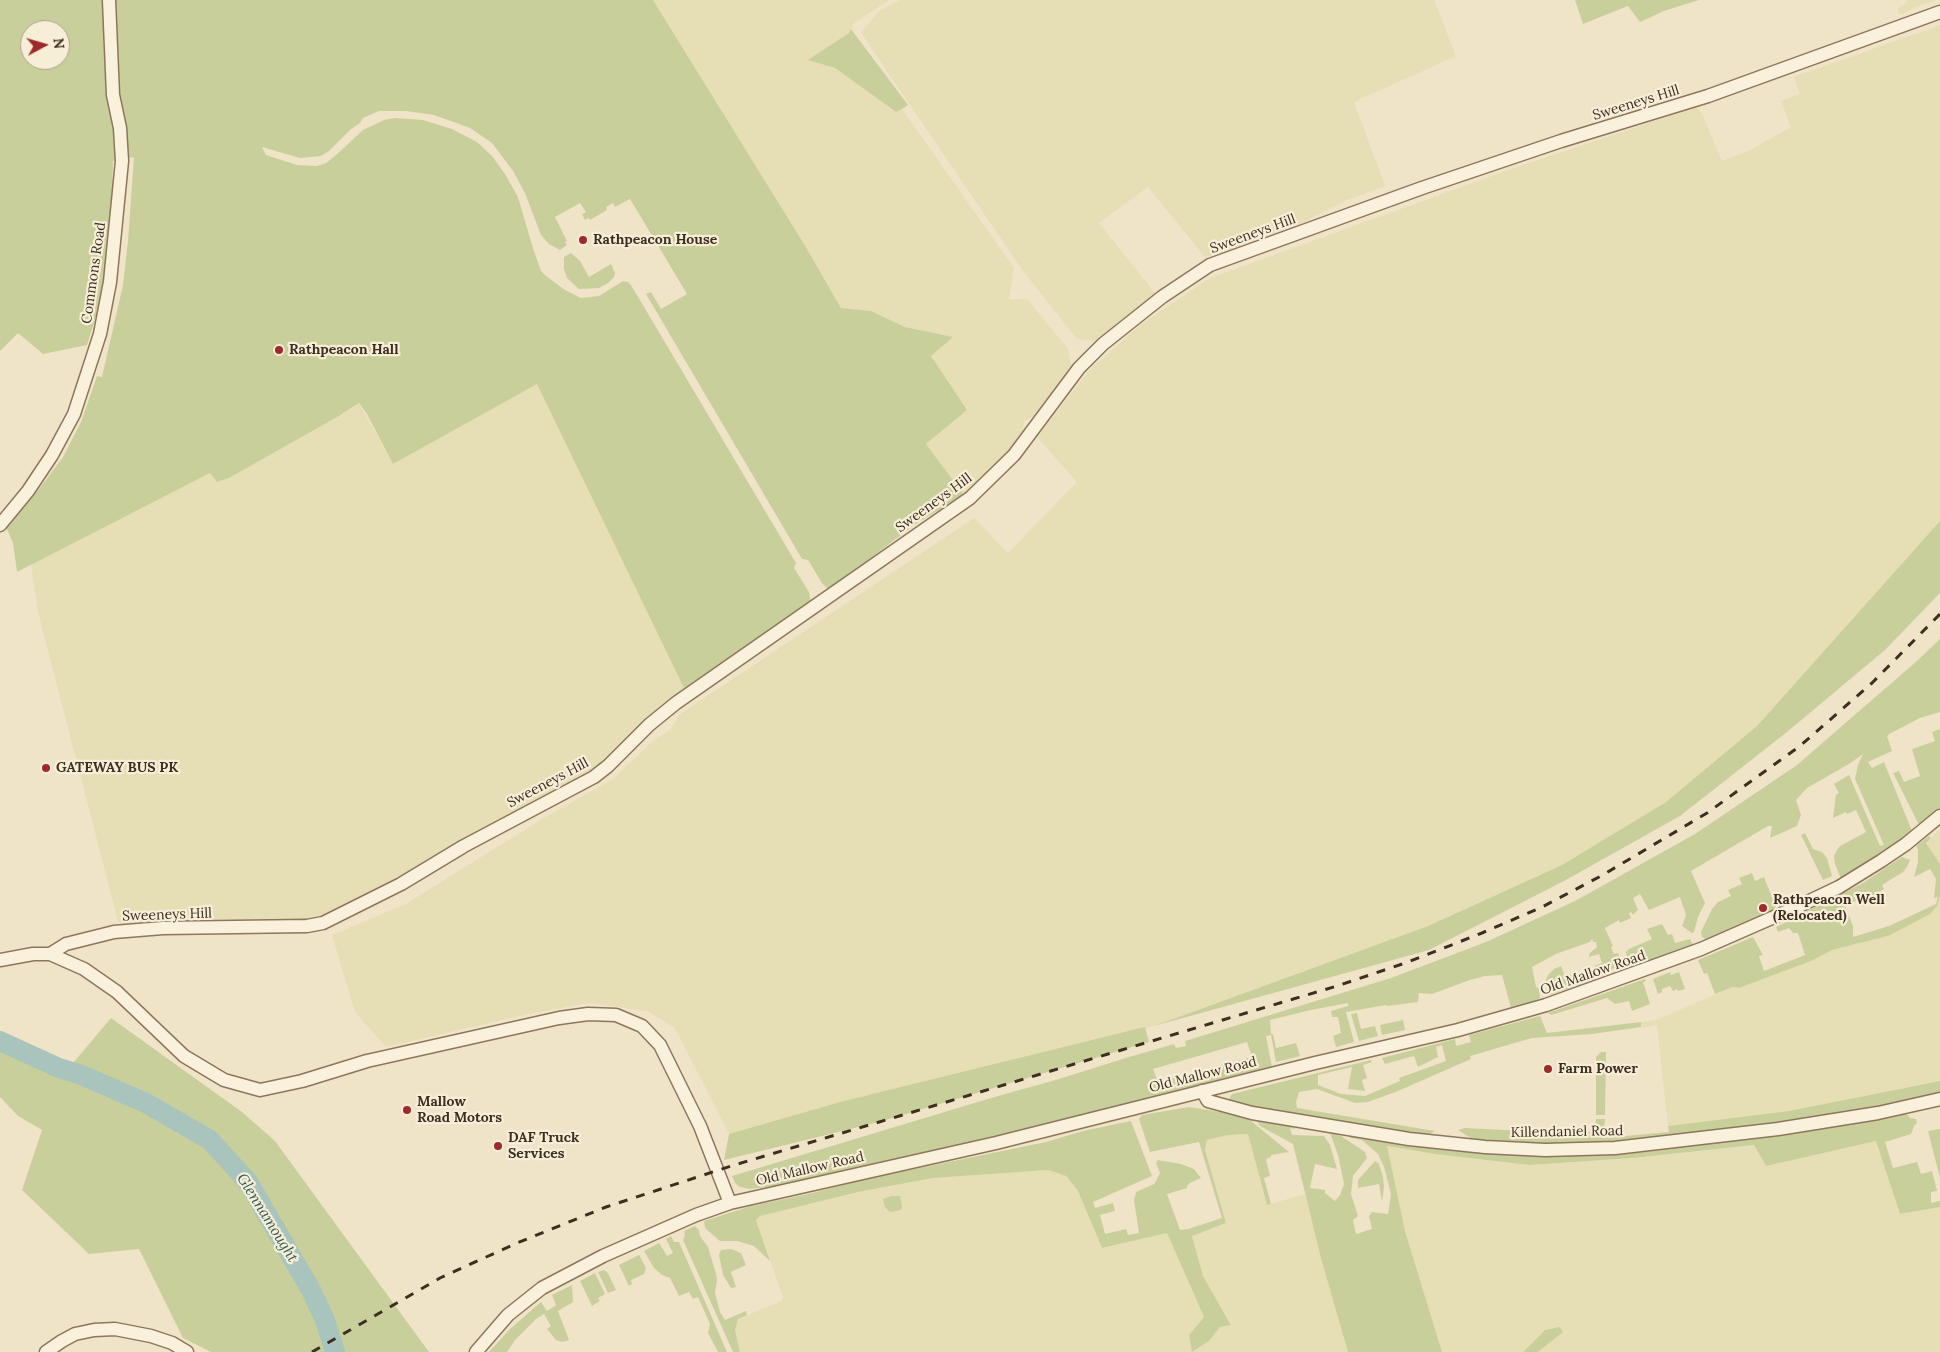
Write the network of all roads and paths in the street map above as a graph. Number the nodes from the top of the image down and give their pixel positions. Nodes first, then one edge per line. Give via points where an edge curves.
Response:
1 (108, 0) edge
2 (1940, 12) edge
3 (0, 525) edge
4 (1940, 816) edge
5 (50, 954) junction
6 (0, 960) edge
7 (1202, 1091) junction
8 (1940, 1099) edge
9 (730, 1203) junction
10 (46, 1352) edge
11 (187, 1352) edge
12 (476, 1352) edge

1 - 3 street, Commons Road via 112,95 120,128 122,161 110,282 100,334 70,423 28,491
2 - 5 street, Sweeneys Hill via 1702,98 1422,188 1210,266 1103,344 1079,368 1014,455 970,498 676,703 594,777 496,828 401,884 322,922 308,926 114,932 66,944
4 - 7 street, Old Mallow Road via 1906,844 1840,887 1754,928 1646,971 1482,1024
5 - 6 street
5 - 9 street via 84,969 117,992 184,1056 224,1080 260,1090 367,1061 558,1018 616,1014 642,1026 660,1045 700,1126
7 - 8 street, Killendaniel Road via 1208,1102 1252,1113 1409,1139 1545,1150 1615,1148 1778,1129
7 - 9 street, Old Mallow Road via 996,1143
9 - 12 street, Old Mallow Road via 674,1224 542,1288 508,1314
10 - 11 street via 75,1334 115,1328 151,1336

